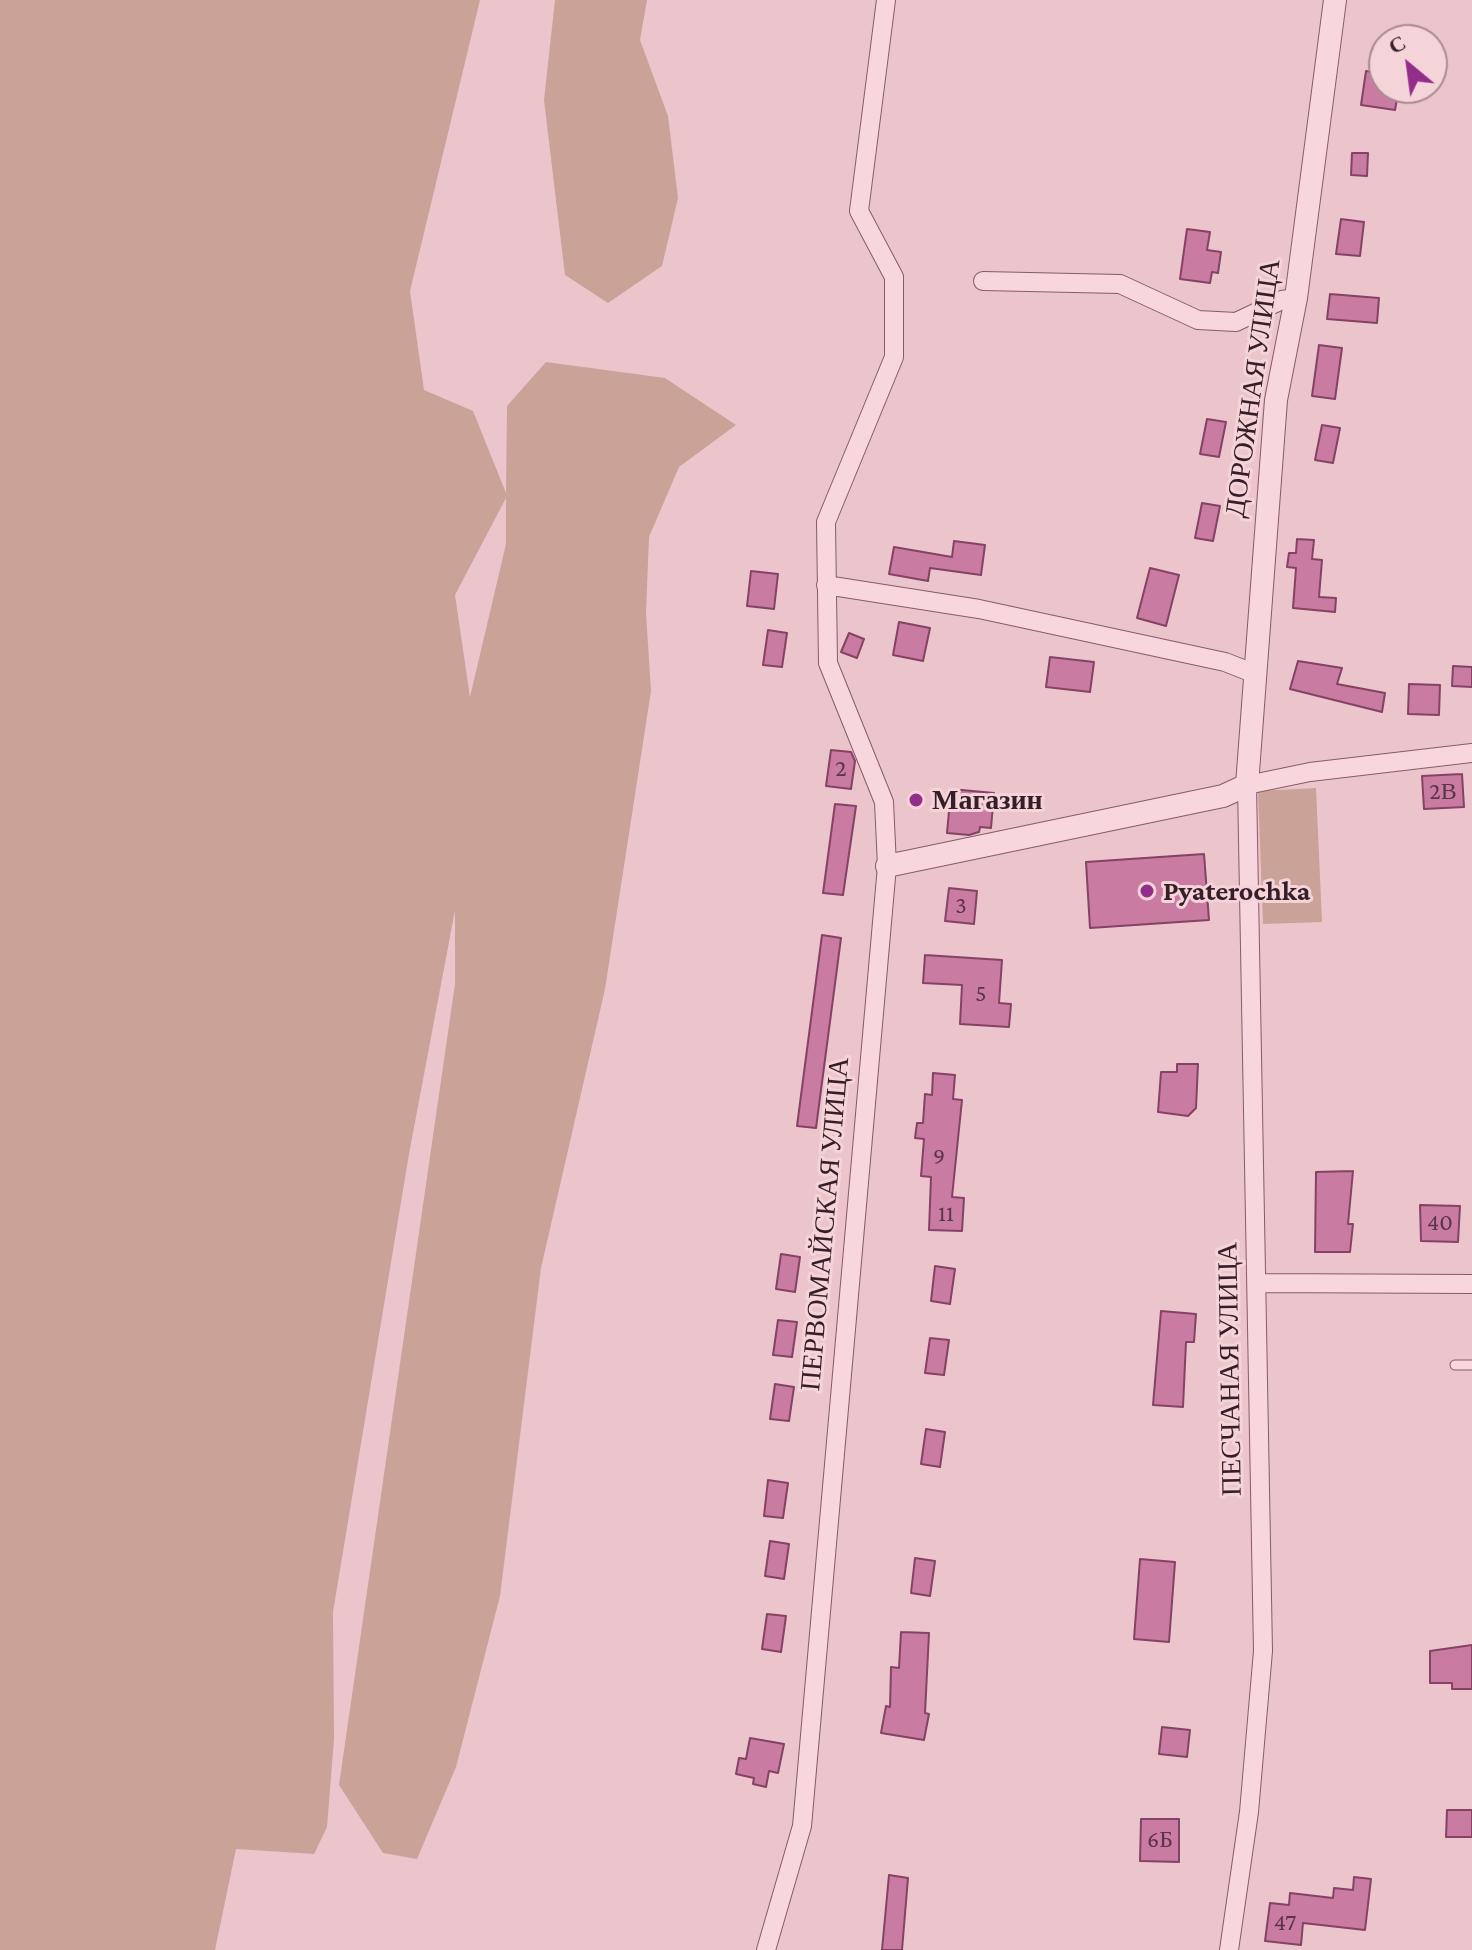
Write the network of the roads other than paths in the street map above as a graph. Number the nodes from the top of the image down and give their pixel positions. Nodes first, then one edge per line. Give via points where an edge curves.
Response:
1 (886, 0) edge
2 (1335, 0) edge
3 (983, 281) dead end
4 (1296, 298) junction
5 (826, 585) junction
6 (1253, 673) junction
7 (1472, 753) edge
8 (1247, 785) junction
9 (887, 866) junction
10 (1257, 1283) junction
11 (1472, 1284) edge
12 (1455, 1365) dead end
13 (1472, 1365) edge
14 (766, 1950) edge
15 (1229, 1950) edge

1 - 5 street, ПЕРВОМАЙСКАЯ УЛИЦА via 859,211 894,277 894,357 826,522
2 - 4 street, ДОРОЖНАЯ УЛИЦА
3 - 4 street via 1120,284 1198,320 1236,322
4 - 6 street, ДОРОЖНАЯ УЛИЦА via 1276,400
5 - 6 street via 979,609 1225,662
5 - 9 street, ПЕРВОМАЙСКАЯ УЛИЦА via 828,663 884,802
6 - 8 street, ДОРОЖНАЯ УЛИЦА
7 - 8 street
8 - 9 street via 1223,796
8 - 10 street, ПЕСЧАНАЯ УЛИЦА
9 - 14 street, ПЕРВОМАЙСКАЯ УЛИЦА via 802,1826
10 - 11 street
10 - 15 street, ПЕСЧАНАЯ УЛИЦА via 1263,1651 1249,1812
12 - 13 lane

